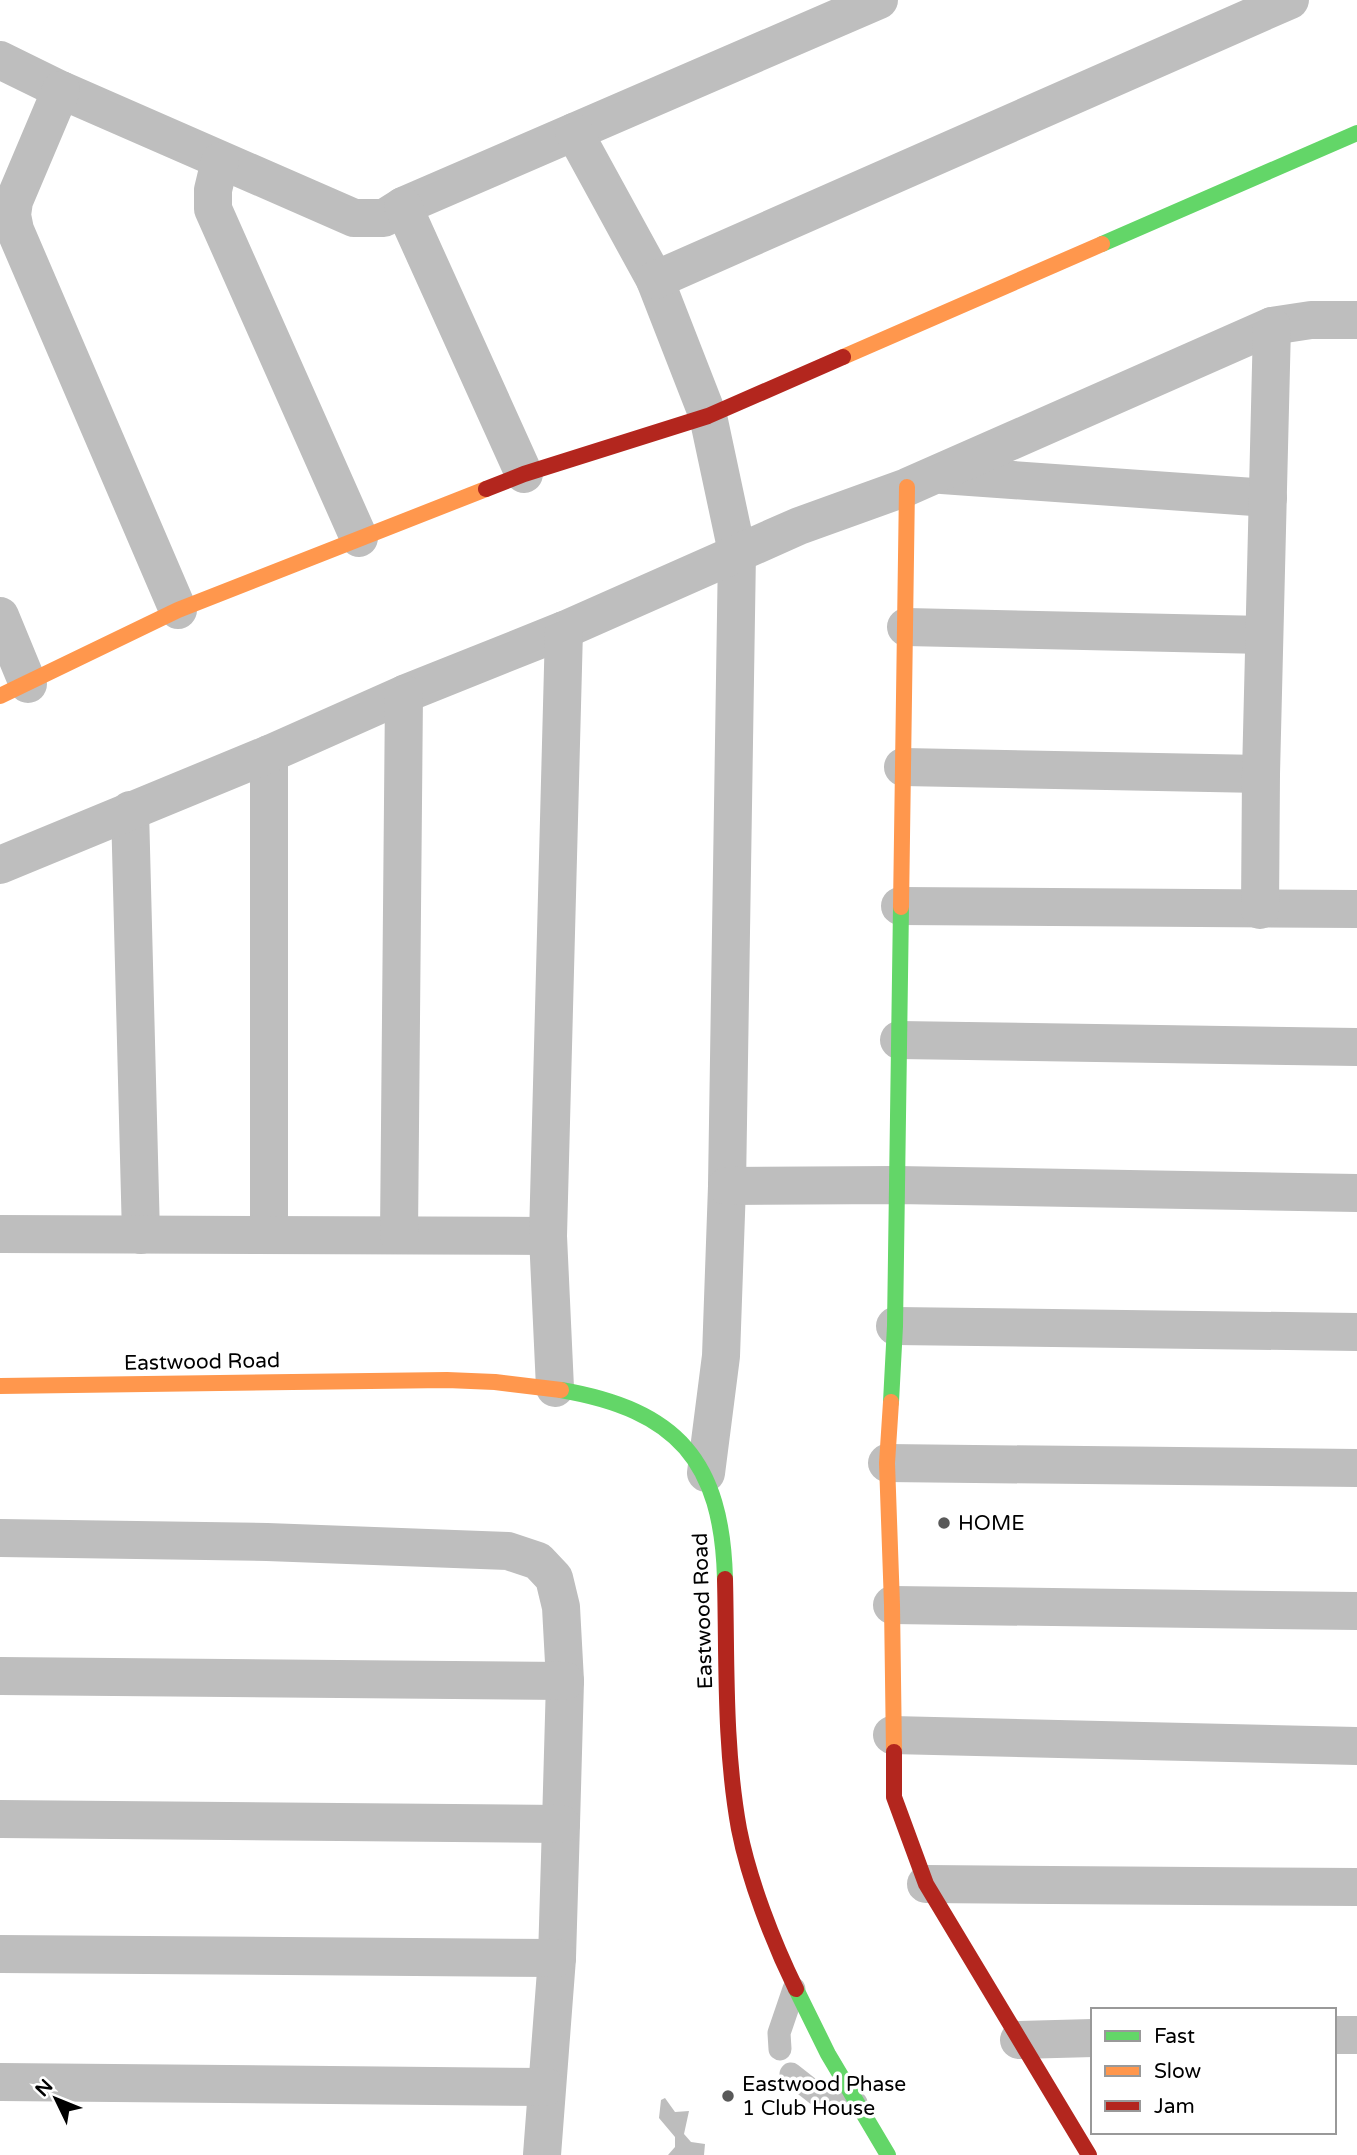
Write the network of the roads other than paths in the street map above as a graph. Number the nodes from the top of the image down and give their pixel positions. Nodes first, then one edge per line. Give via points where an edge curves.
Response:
1 (879, 0) edge
2 (1290, 0) edge
3 (0, 60) edge
4 (61, 90) junction
5 (575, 132) junction
6 (1357, 133) edge
7 (220, 161) junction
8 (403, 206) junction
9 (655, 280) junction
10 (1357, 320) edge
11 (1272, 327) junction
12 (708, 416) junction
13 (524, 474) junction
14 (921, 481) junction
15 (1268, 498) junction
16 (359, 538) junction
17 (737, 552) junction
18 (178, 610) junction
19 (0, 616) edge
20 (906, 627) junction
21 (564, 630) junction
22 (1264, 635) junction
23 (14, 690) edge
24 (404, 694) junction
25 (269, 754) junction
26 (903, 767) junction
27 (1261, 774) junction
28 (130, 810) junction
29 (0, 865) edge
30 (900, 906) junction
31 (1357, 909) edge
32 (1260, 910) junction
33 (899, 1040) junction
34 (1357, 1047) edge
35 (896, 1185) junction
36 (727, 1186) junction
37 (1357, 1194) edge
38 (0, 1234) edge
39 (141, 1235) junction
40 (269, 1235) junction
41 (399, 1235) junction
42 (548, 1236) junction
43 (895, 1326) junction
44 (1357, 1332) edge
45 (0, 1386) edge
46 (555, 1388) junction
47 (887, 1463) junction
48 (1357, 1468) edge
49 (706, 1474) junction
50 (0, 1538) edge
51 (892, 1605) junction
52 (1357, 1611) edge
53 (0, 1675) edge
54 (565, 1681) junction
55 (892, 1735) junction
56 (1357, 1746) edge
57 (0, 1819) edge
58 (561, 1824) junction
59 (926, 1884) junction
60 (1357, 1888) edge
61 (0, 1954) edge
62 (556, 1958) junction
63 (794, 1989) junction
64 (1336, 2035) edge
65 (1357, 2035) edge
66 (1091, 2038) edge
67 (1019, 2040) junction
68 (780, 2049) dead end
69 (791, 2074) dead end
70 (0, 2082) edge
71 (546, 2087) junction
72 (856, 2103) junction
73 (542, 2155) edge
74 (888, 2155) edge
75 (1088, 2155) edge

1 - 5 street
2 - 9 street
3 - 4 street
4 - 7 street
4 - 18 street via 14,201 15,230
5 - 8 street
5 - 9 street
6 - 12 street
7 - 8 street via 354,218 384,218
7 - 16 street via 213,209
8 - 13 street
9 - 12 street
10 - 11 street via 1311,320
11 - 14 street
11 - 15 street
12 - 13 street
12 - 17 street
13 - 16 street
14 - 15 street
14 - 17 street
14 - 20 street
15 - 22 street
16 - 18 street
17 - 21 street
17 - 36 street
18 - 23 street
19 - 23 street
20 - 22 street
20 - 26 street
21 - 24 street
21 - 42 street
22 - 27 street
24 - 25 street
24 - 41 street
25 - 28 street
25 - 40 street
26 - 27 street
26 - 30 street
27 - 32 street
28 - 29 street
28 - 39 street
30 - 32 street
30 - 33 street
31 - 32 street
33 - 34 street
33 - 35 street
35 - 36 street
35 - 37 street
35 - 43 street
36 - 49 street via 721,1356
38 - 39 street
39 - 40 street
40 - 41 street
41 - 42 street
42 - 46 street
43 - 44 street
43 - 47 street
45 - 46 street, Eastwood Road via 425,1381
46 - 49 street, Eastwood Road via 599,1396 659,1423 682,1441
47 - 48 street
47 - 51 street
49 - 63 street, Eastwood Road via 718,1504 723,1535 729,1747 739,1828 761,1905
50 - 54 street via 508,1551 538,1561 554,1577 561,1607
51 - 52 street
51 - 55 street
53 - 54 street
54 - 58 street
55 - 56 street
55 - 59 street via 894,1797
57 - 58 street
58 - 62 street
59 - 60 street
59 - 67 street
61 - 62 street
62 - 71 street
63 - 68 lane via 779,2033
63 - 72 street, Eastwood Road
64 - 65 street
66 - 67 street
67 - 75 street
69 - 72 lane via 819,2096
70 - 71 street
71 - 73 street
72 - 74 street, Eastwood Road

